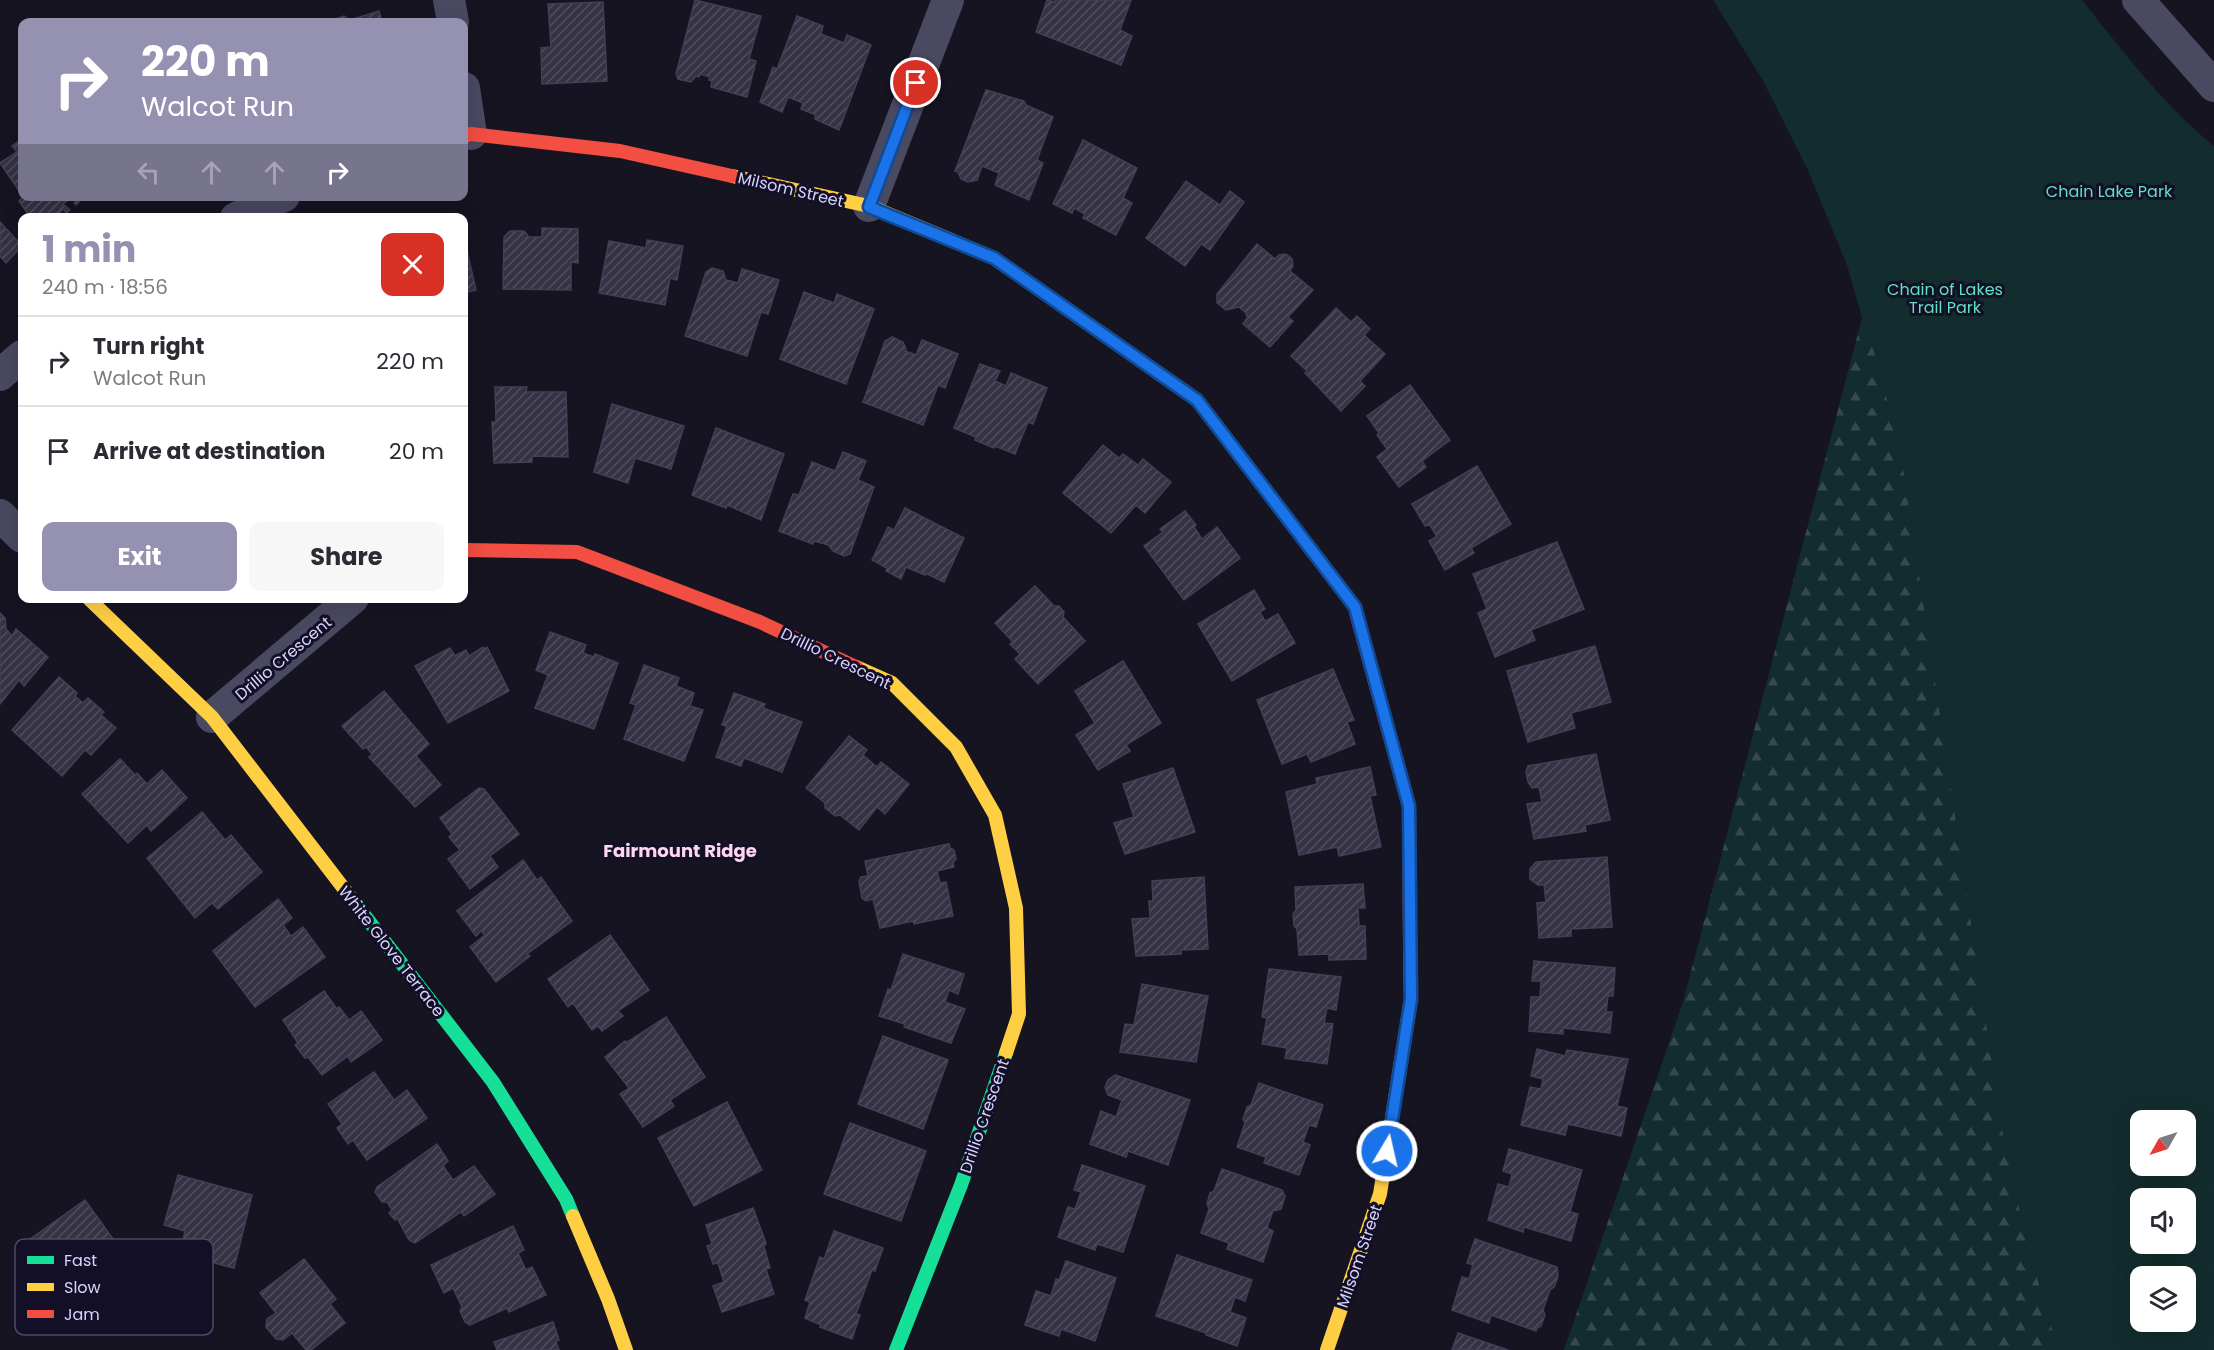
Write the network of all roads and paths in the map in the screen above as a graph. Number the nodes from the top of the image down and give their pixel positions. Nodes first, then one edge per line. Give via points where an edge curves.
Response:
1 (449, 0) edge
2 (948, 0) edge
3 (2138, 0) edge
4 (452, 18) edge
5 (2214, 86) edge
6 (468, 135) edge
7 (273, 201) edge
8 (869, 207) junction
9 (247, 213) edge
10 (18, 359) edge
11 (0, 375) edge
12 (0, 515) edge
13 (18, 533) edge
14 (468, 550) edge
15 (93, 603) edge
16 (347, 603) edge
17 (212, 717) junction
18 (626, 1350) edge
19 (896, 1350) edge
20 (1328, 1350) edge

1 - 4 street
2 - 8 street
3 - 5 street
6 - 8 street, Milsom Street via 620,151
7 - 9 street
8 - 20 street, Milsom Street via 994,258 1197,400 1355,607 1409,806 1411,999 1380,1194
10 - 11 street
12 - 13 street
14 - 19 street, Drillio Crescent via 577,552 760,622 892,683 956,747 996,815 1016,908 1019,1014 961,1185
15 - 17 street, White Glove Terrace
16 - 17 street, Drillio Crescent
17 - 18 street, White Glove Terrace via 493,1082 566,1199

